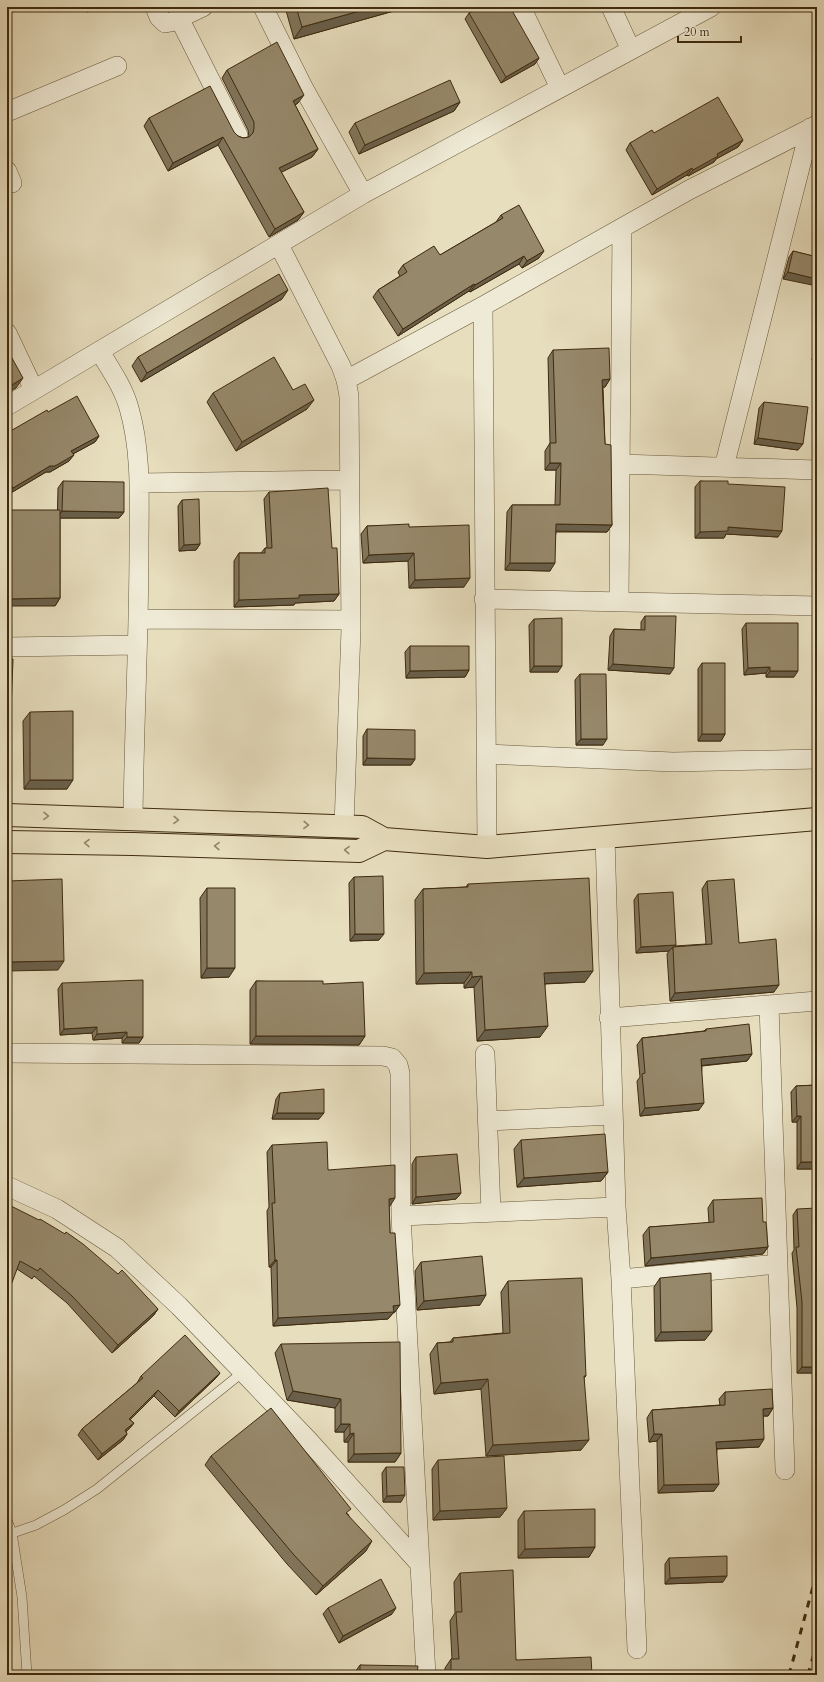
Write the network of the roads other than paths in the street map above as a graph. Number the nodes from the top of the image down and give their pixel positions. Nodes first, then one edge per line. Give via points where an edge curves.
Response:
1 (155, 7) edge
2 (203, 7) edge
3 (263, 7) edge
4 (521, 7) edge
5 (611, 7) edge
6 (711, 7) edge
7 (179, 18) junction
8 (631, 50) junction
9 (117, 66) dead end
10 (560, 88) junction
11 (7, 112) edge
12 (813, 126) edge
13 (238, 135) edge
14 (363, 194) junction
15 (622, 228) junction
16 (279, 244) junction
17 (483, 306) junction
18 (7, 333) edge
19 (100, 352) junction
20 (346, 380) junction
21 (34, 390) junction
22 (7, 406) edge
23 (620, 464) junction
24 (724, 467) junction
25 (817, 470) edge
26 (349, 480) junction
27 (139, 484) junction
28 (484, 599) junction
29 (620, 602) junction
30 (817, 606) edge
31 (138, 619) junction
32 (350, 620) junction
33 (137, 644) junction
34 (7, 647) edge
35 (486, 754) junction
36 (817, 759) edge
37 (7, 815) edge
38 (133, 819) junction
39 (817, 819) edge
40 (344, 826) junction
41 (605, 837) junction
42 (384, 840) junction
43 (7, 842) edge
44 (487, 848) junction
45 (817, 1001) edge
46 (769, 1005) junction
47 (609, 1018) junction
48 (7, 1052) edge
49 (486, 1054) dead end
50 (612, 1115) junction
51 (487, 1121) junction
52 (7, 1186) edge
53 (616, 1207) junction
54 (491, 1212) junction
55 (401, 1216) junction
56 (778, 1264) junction
57 (621, 1279) junction
58 (243, 1372) junction
59 (785, 1470) dead end
60 (7, 1520) edge
61 (10, 1534) edge
62 (419, 1563) junction
63 (637, 1649) dead end
64 (27, 1675) edge
65 (426, 1675) edge

1 - 7 street via 159,17 165,22
2 - 7 street
3 - 14 street via 304,89
4 - 10 street
5 - 8 street
6 - 8 street
7 - 13 street
8 - 10 street
9 - 11 street
10 - 14 street
12 - 15 street
12 - 24 street
14 - 16 street
15 - 17 street
15 - 23 street
16 - 19 street
16 - 20 street
17 - 20 street
17 - 28 street
18 - 21 street
19 - 21 street
19 - 27 street via 120,385 129,407 137,442
20 - 26 street via 349,396
21 - 22 street
23 - 24 street
23 - 29 street
24 - 25 street
26 - 27 street
26 - 32 street
27 - 31 street
28 - 29 street
28 - 35 street
29 - 30 street
31 - 32 street
31 - 33 street
32 - 40 street
33 - 34 street
33 - 38 street
35 - 36 street via 673,762
35 - 44 street
37 -> 38 main road
38 -> 40 main road
39 - 41 main road
40 - 42 main road via 362,827
41 - 44 main road
41 - 47 street
42 -> 43 main road via 359,851
42 - 44 main road
45 - 46 street
46 - 47 street
46 - 56 street
47 - 50 street
48 - 55 street via 392,1058 400,1072
49 - 51 street
50 - 51 street
50 - 53 street
51 - 54 street
52 - 58 street via 57,1209 117,1248 179,1306
53 - 54 street
53 - 57 street
54 - 55 street
55 - 62 street
56 - 57 street
56 - 59 street
57 - 63 street
58 - 61 lane via 97,1489 36,1525
58 - 62 street
60 - 61 lane
61 - 64 lane via 22,1597
62 - 65 street

